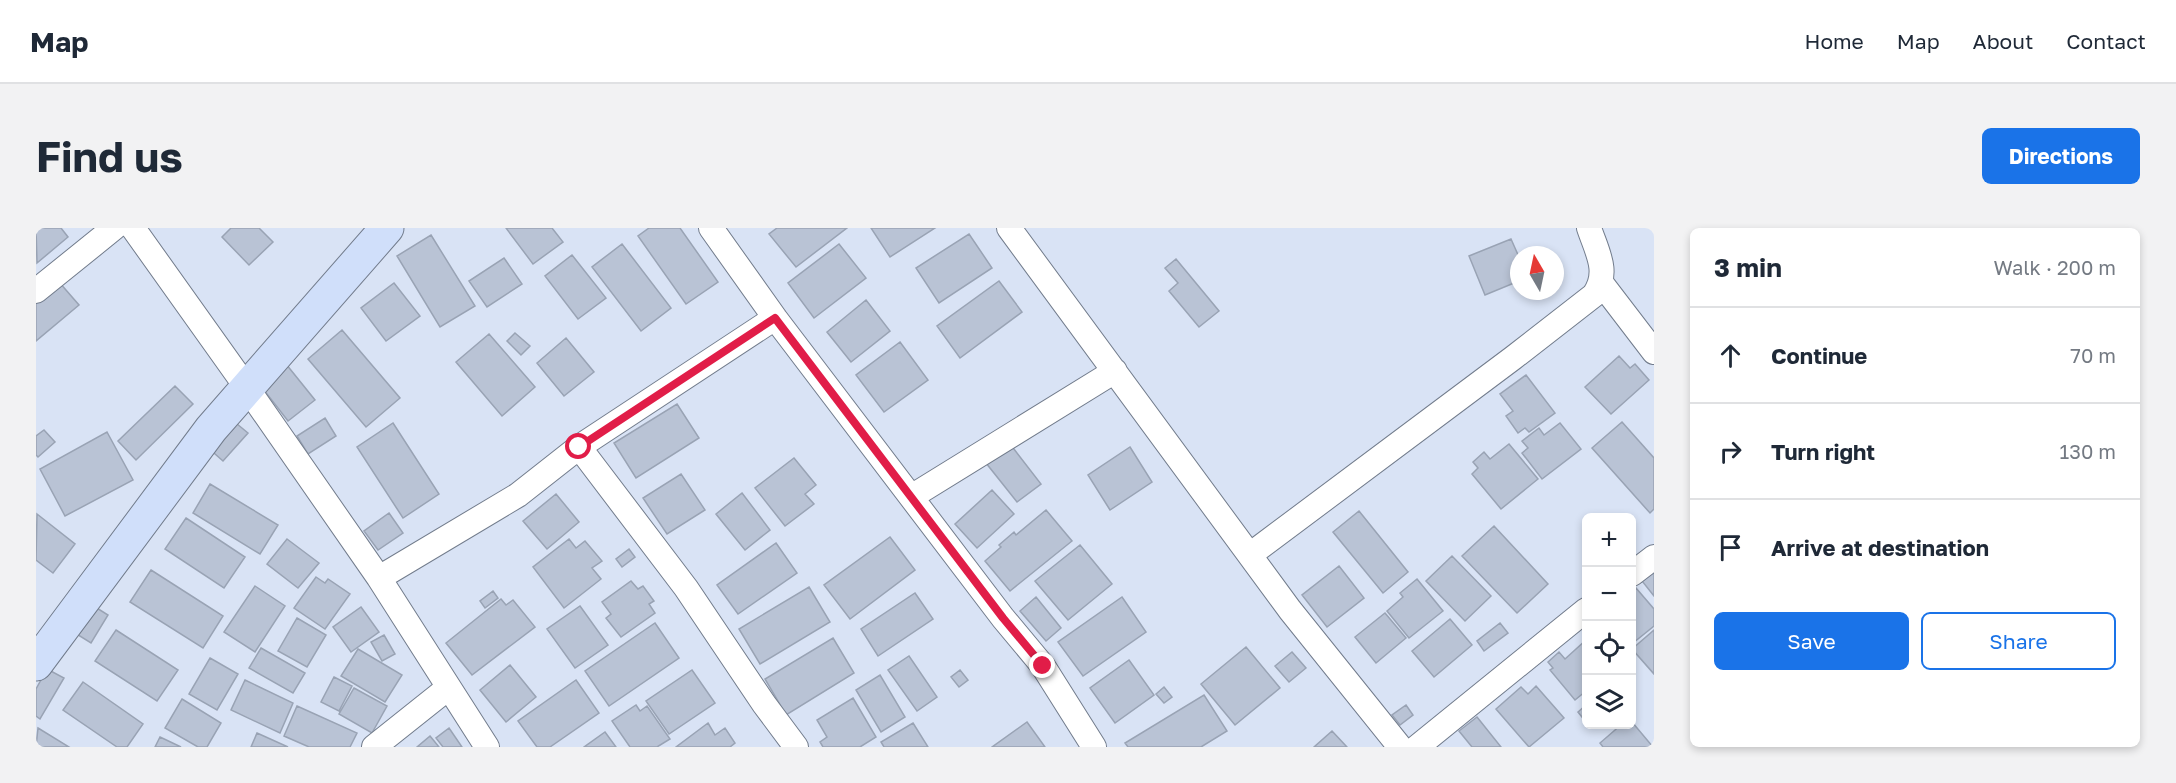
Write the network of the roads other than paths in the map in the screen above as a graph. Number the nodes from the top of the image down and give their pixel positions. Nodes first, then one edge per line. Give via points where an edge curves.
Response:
1 (114, 228) edge
2 (133, 228) edge
3 (387, 228) edge
4 (711, 228) edge
5 (1009, 228) edge
6 (1589, 228) edge
7 (1602, 284) junction
8 (36, 291) edge
9 (775, 318) junction
10 (1654, 352) edge
11 (1115, 371) junction
12 (248, 388) junction
13 (579, 447) junction
14 (911, 497) junction
15 (1251, 554) junction
16 (1654, 557) edge
17 (1636, 571) edge
18 (379, 578) junction
19 (1582, 614) edge
20 (36, 664) edge
21 (448, 688) junction
22 (374, 747) edge
23 (487, 747) edge
24 (796, 747) edge
25 (1094, 747) edge
26 (1400, 747) edge
27 (1417, 747) edge

1 - 8 street
2 - 12 street
3 - 12 street
4 - 9 street
5 - 11 street
6 - 7 street via 1603,271
7 - 10 street
7 - 15 street via 1573,312
9 - 13 street
9 - 14 street
11 - 14 street
11 - 15 street
12 - 18 street
12 - 20 street via 211,429
13 - 18 street via 518,495
13 - 24 street via 686,588
14 - 25 street via 1043,666
15 - 26 street via 1290,610
16 - 17 street
18 - 21 street
19 - 27 street
21 - 22 street
21 - 23 street

